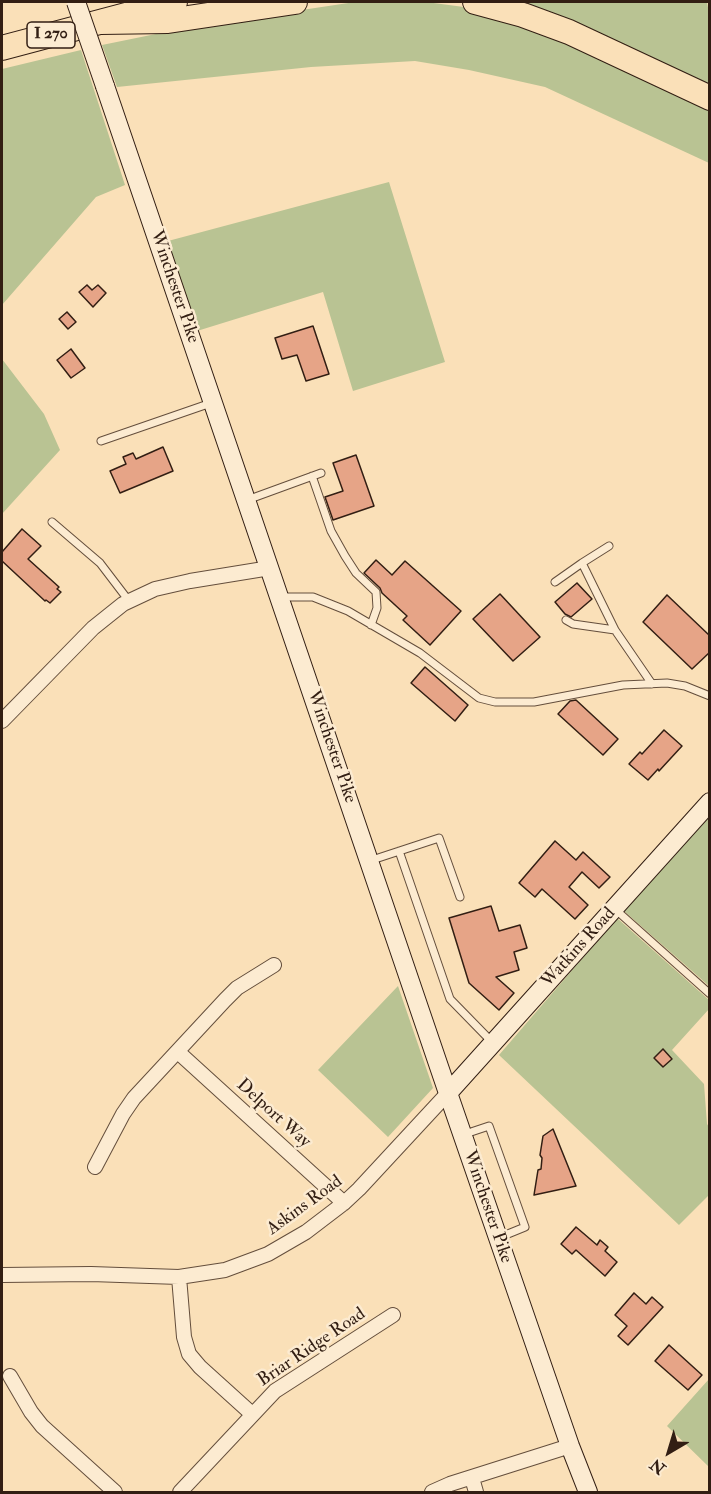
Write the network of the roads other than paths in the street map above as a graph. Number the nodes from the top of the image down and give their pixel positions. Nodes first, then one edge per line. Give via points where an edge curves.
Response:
1 (76, 2) edge
2 (175, 2) edge
3 (295, 2) edge
4 (476, 2) edge
5 (100, 22) junction
6 (2, 48) edge
7 (710, 98) edge
8 (213, 402) junction
9 (101, 441) dead end
10 (321, 473) dead end
11 (312, 476) junction
12 (247, 500) junction
13 (51, 522) dead end
14 (609, 546) dead end
15 (582, 563) junction
16 (270, 568) junction
17 (555, 582) dead end
18 (280, 597) junction
19 (129, 601) junction
20 (566, 620) dead end
21 (371, 625) junction
22 (615, 630) junction
23 (652, 684) junction
24 (710, 696) edge
25 (2, 721) edge
26 (710, 802) edge
27 (399, 851) junction
28 (369, 861) junction
29 (460, 897) dead end
30 (614, 908) junction
31 (274, 965) dead end
32 (710, 994) edge
33 (494, 1043) junction
34 (178, 1052) junction
35 (448, 1093) junction
36 (462, 1135) junction
37 (95, 1167) dead end
38 (344, 1203) junction
39 (498, 1238) junction
40 (2, 1275) edge
41 (179, 1276) junction
42 (393, 1315) dead end
43 (10, 1376) dead end
44 (252, 1414) junction
45 (570, 1446) junction
46 (472, 1478) junction
47 (115, 1492) edge
48 (180, 1492) edge
49 (432, 1492) edge
50 (476, 1492) edge
51 (588, 1492) edge

1 - 8 main road, Winchester Pike, bridge
2 - 5 highway, I 270
3 - 5 highway via 168,21
4 - 7 highway via 568,32
5 - 6 highway, I 270
8 - 9 lane
8 - 12 main road, Winchester Pike
10 - 11 lane
11 - 12 lane
11 - 21 lane via 328,523 345,556 376,592 377,608
12 - 16 main road, Winchester Pike
13 - 19 lane via 100,563
14 - 15 lane
15 - 17 lane
15 - 22 lane
16 - 18 main road, Winchester Pike
16 - 19 street via 155,589
18 - 21 lane via 313,597
18 - 28 main road, Winchester Pike
19 - 25 street via 93,628
20 - 22 lane
21 - 23 lane via 420,653 479,698 495,702 534,702
22 - 23 lane
23 - 24 lane via 676,684
26 - 30 main road, Watkins Road
27 - 28 lane
27 - 29 lane via 439,838
27 - 33 lane via 450,999
28 - 35 main road, Winchester Pike
30 - 32 lane
30 - 33 main road, Watkins Road
31 - 34 street via 237,988
33 - 35 main road, Watkins Road
34 - 37 street via 134,1098
34 - 38 street, Delport Way
35 - 36 main road, Winchester Pike
35 - 38 street, Askins Road
36 - 39 main road, Winchester Pike
36 - 39 lane via 489,1125 525,1227
38 - 41 street, Askins Road via 268,1254 225,1270
39 - 45 main road, Winchester Pike
40 - 41 street, Askins Road
41 - 44 street via 189,1354
42 - 44 street, Briar Ridge Road via 291,1379
43 - 47 street via 42,1426
44 - 48 street, Briar Ridge Road
45 - 46 street
45 - 51 main road, Winchester Pike
46 - 49 street
46 - 50 street

